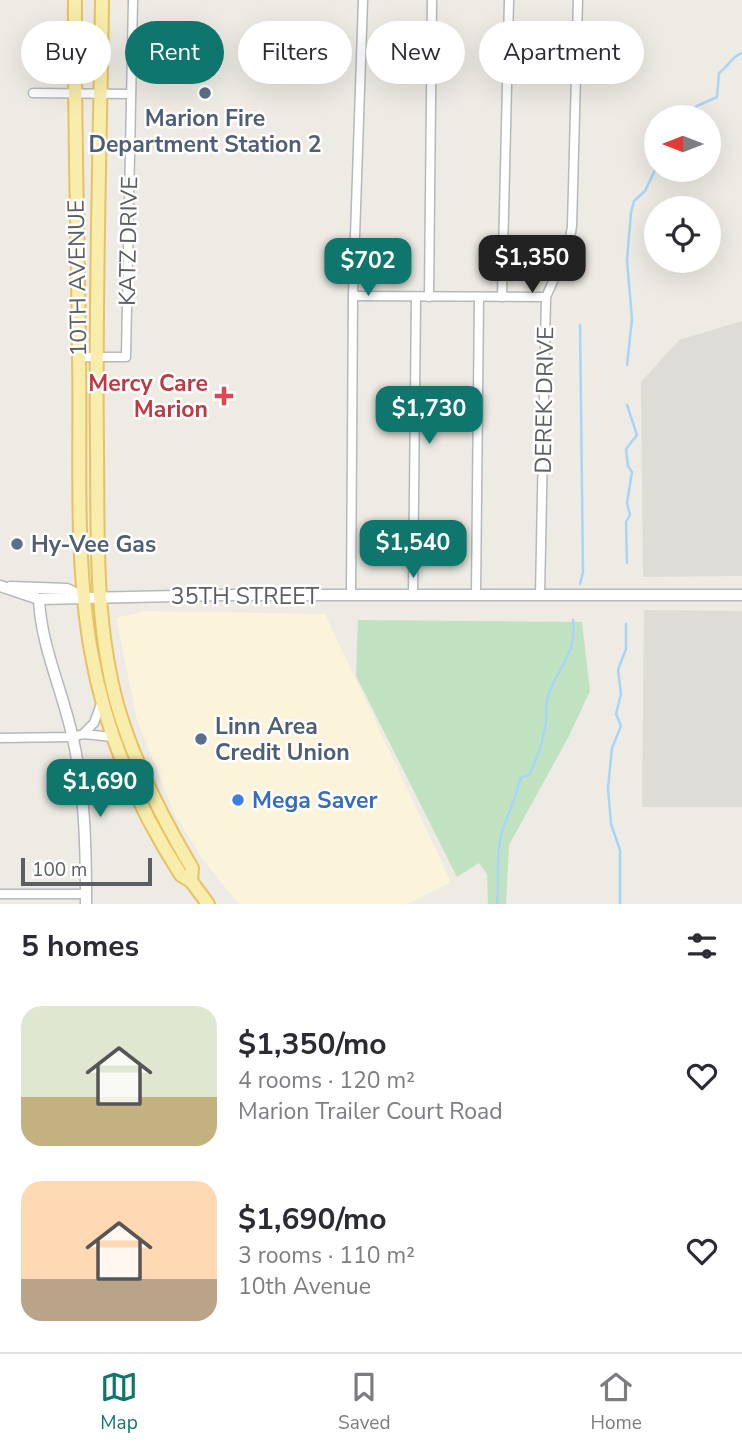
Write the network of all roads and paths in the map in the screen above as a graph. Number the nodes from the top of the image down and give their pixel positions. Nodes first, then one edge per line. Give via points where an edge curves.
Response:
1 (75, 0) edge
2 (102, 0) edge
3 (133, 0) edge
4 (363, 0) edge
5 (432, 0) edge
6 (509, 0) edge
7 (578, 0) edge
8 (33, 93) dead end
9 (74, 94) junction
10 (101, 94) junction
11 (131, 94) junction
12 (353, 296) junction
13 (416, 297) junction
14 (429, 297) junction
15 (479, 297) junction
16 (502, 297) junction
17 (546, 297) junction
18 (79, 357) junction
19 (97, 357) junction
20 (0, 586) edge
21 (351, 595) junction
22 (413, 595) junction
23 (476, 595) junction
24 (541, 595) junction
25 (742, 595) edge
26 (85, 597) junction
27 (99, 597) junction
28 (39, 599) junction
29 (102, 699) junction
30 (78, 736) junction
31 (113, 737) junction
32 (0, 738) edge
33 (191, 881) junction
34 (0, 894) edge
35 (86, 899) edge
36 (208, 904) edge

1 - 9 main road, 10TH AVENUE
2 - 10 main road, 10TH AVENUE
3 - 11 street
4 - 12 street
5 - 14 street
6 - 16 street
7 - 17 street, DEREK DRIVE via 572,226 569,245
8 - 9 street
9 - 10 street
9 - 18 main road, 10TH AVENUE
10 - 11 street
10 - 19 main road, 10TH AVENUE
11 - 19 street, KATZ DRIVE via 125,356
12 - 13 street
12 - 21 street
13 - 14 street
13 - 22 street
14 - 15 street
15 - 16 street
15 - 23 street
16 - 17 street
17 - 24 street, DEREK DRIVE
18 - 19 street, KATZ DRIVE
18 - 26 main road, 10TH AVENUE
19 - 27 main road, 10TH AVENUE
20 - 26 street, 35TH STREET via 67,589
20 - 28 street, 35TH STREET
21 - 22 street, 35TH STREET
21 - 27 street, 35TH STREET
22 - 23 street, 35TH STREET
23 - 24 street, 35TH STREET
24 - 25 street, 35TH STREET
26 - 27 street, 35TH STREET
26 - 28 street, 35TH STREET
26 - 29 main road, 10TH AVENUE
27 - 33 main road, 10TH AVENUE via 106,652 129,743 192,867
28 - 30 street via 46,647
29 - 30 street via 94,723
29 - 31 main road, 10TH AVENUE
30 - 31 street
30 - 32 street
30 - 35 street
31 - 33 main road, 10TH AVENUE via 156,838 181,875
33 - 36 main road
34 - 35 street

